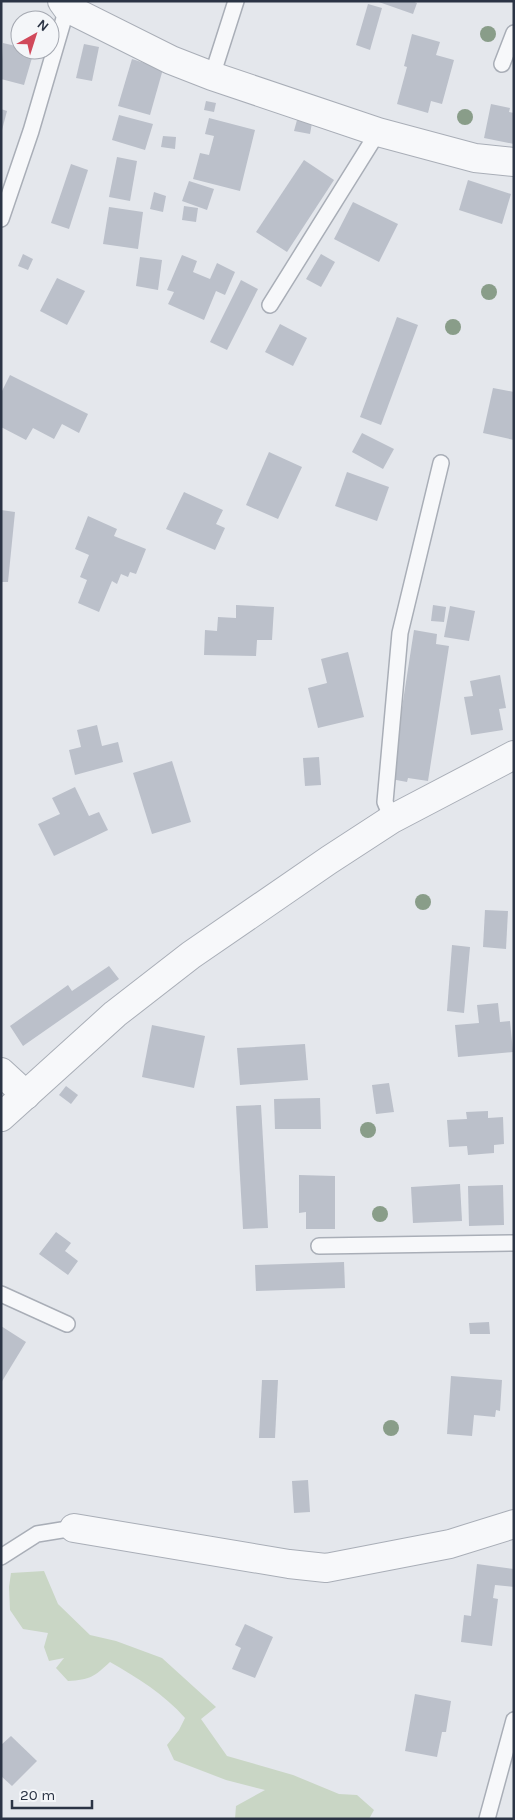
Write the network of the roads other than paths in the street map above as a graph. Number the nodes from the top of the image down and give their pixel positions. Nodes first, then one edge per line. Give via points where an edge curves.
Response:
1 (236, 1) edge
2 (64, 5) edge
3 (514, 33) edge
4 (502, 64) dead end
5 (212, 76) junction
6 (378, 132) junction
7 (514, 162) edge
8 (1, 219) edge
9 (270, 305) dead end
10 (441, 462) dead end
11 (514, 755) edge
12 (392, 819) junction
13 (1, 1072) edge
14 (26, 1095) junction
15 (1, 1117) edge
16 (514, 1243) edge
17 (319, 1246) dead end
18 (1, 1294) edge
19 (67, 1324) dead end
20 (514, 1524) edge
21 (74, 1528) joint
22 (1, 1557) edge
23 (514, 1720) edge
24 (487, 1819) edge

1 - 5 lane
2 - 5 street via 171,60
2 - 8 lane via 31,131
3 - 4 lane
5 - 6 street
6 - 7 street via 475,158
6 - 9 lane
10 - 12 lane via 400,633 385,802
11 - 12 street
12 - 14 street via 191,955 115,1014
13 - 14 street
14 - 15 street
16 - 17 lane
18 - 19 lane
20 - 21 street via 450,1544 326,1568
21 - 22 lane via 37,1534
23 - 24 lane

